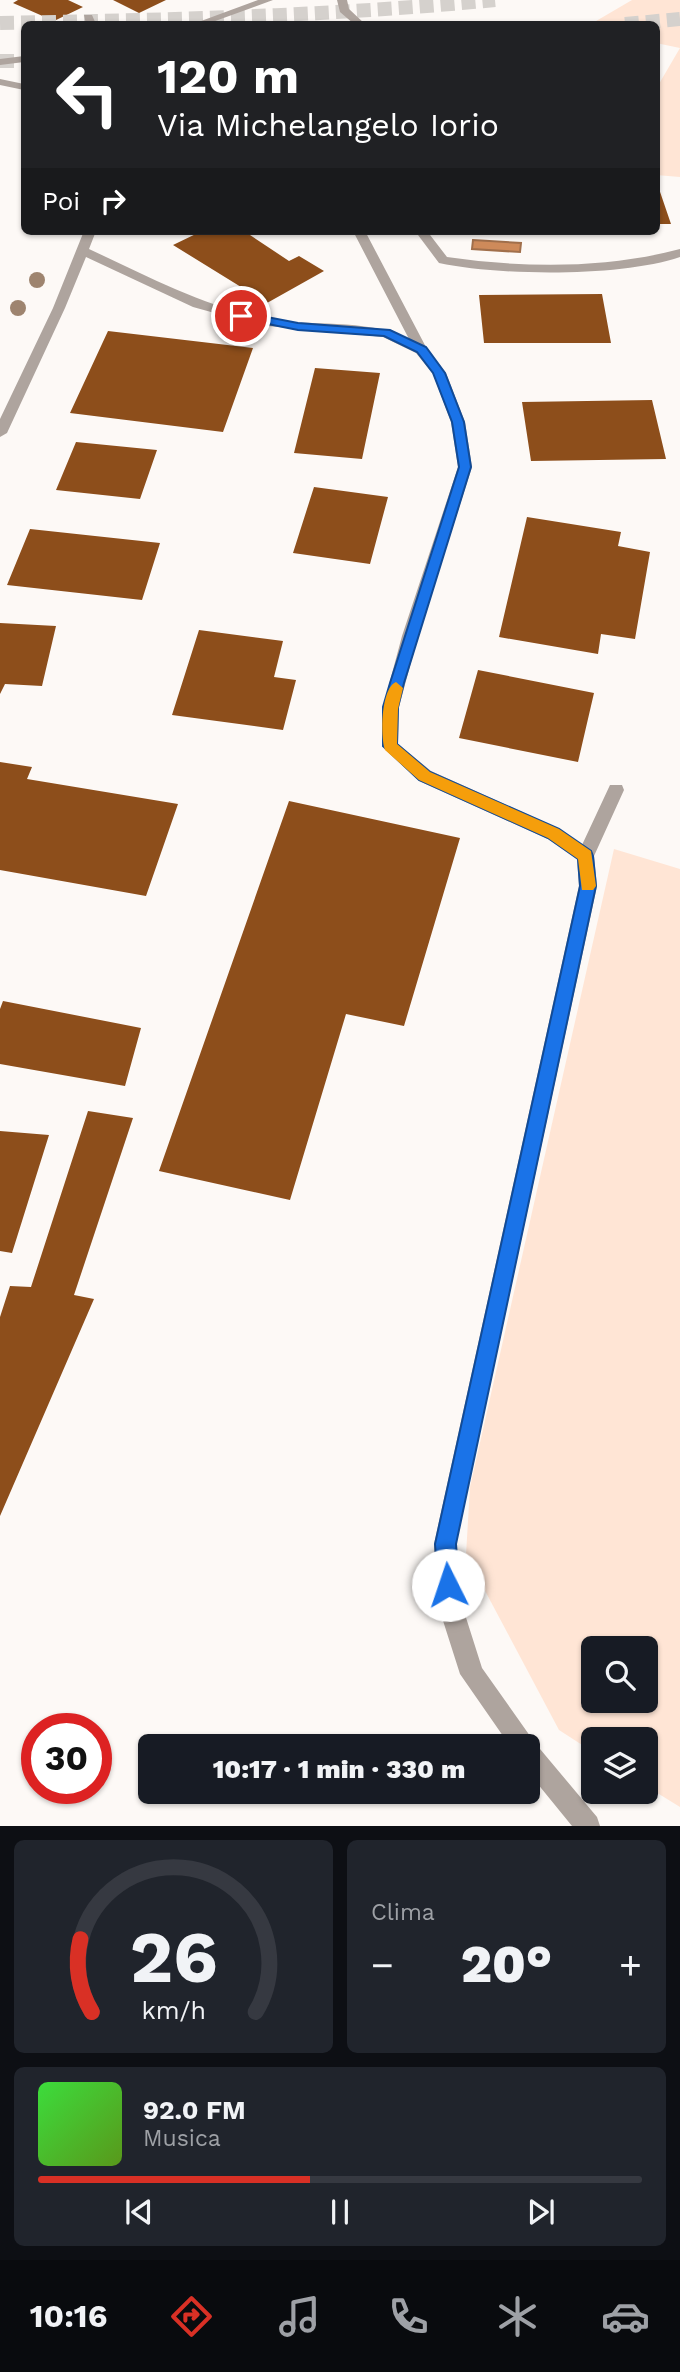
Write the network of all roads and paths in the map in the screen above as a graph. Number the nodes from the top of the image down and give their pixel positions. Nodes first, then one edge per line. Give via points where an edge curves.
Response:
1 (268, 0) edge
2 (342, 0) edge
3 (210, 21) edge
4 (352, 21) edge
5 (21, 59) edge
6 (0, 62) edge
7 (0, 82) edge
8 (21, 86) edge
9 (88, 235) edge
10 (361, 235) edge
11 (424, 235) edge
12 (82, 251) junction
13 (680, 253) edge
14 (421, 350) junction
15 (0, 433) edge
16 (616, 790) dead end
17 (585, 856) junction
18 (515, 1734) edge
19 (540, 1767) edge
20 (588, 1826) edge

1 - 3 street via 246,12
2 - 4 street
5 - 6 street
7 - 8 street
9 - 12 street
10 - 14 street
11 - 13 street via 443,260 476,266 624,266
12 - 14 street via 197,304 275,324 386,333
12 - 15 street
14 - 17 street via 439,373 458,422 465,467 391,707 390,746 425,776 554,834
16 - 17 street
17 - 18 street via 588,886 445,1544 450,1605 472,1674
19 - 20 street

